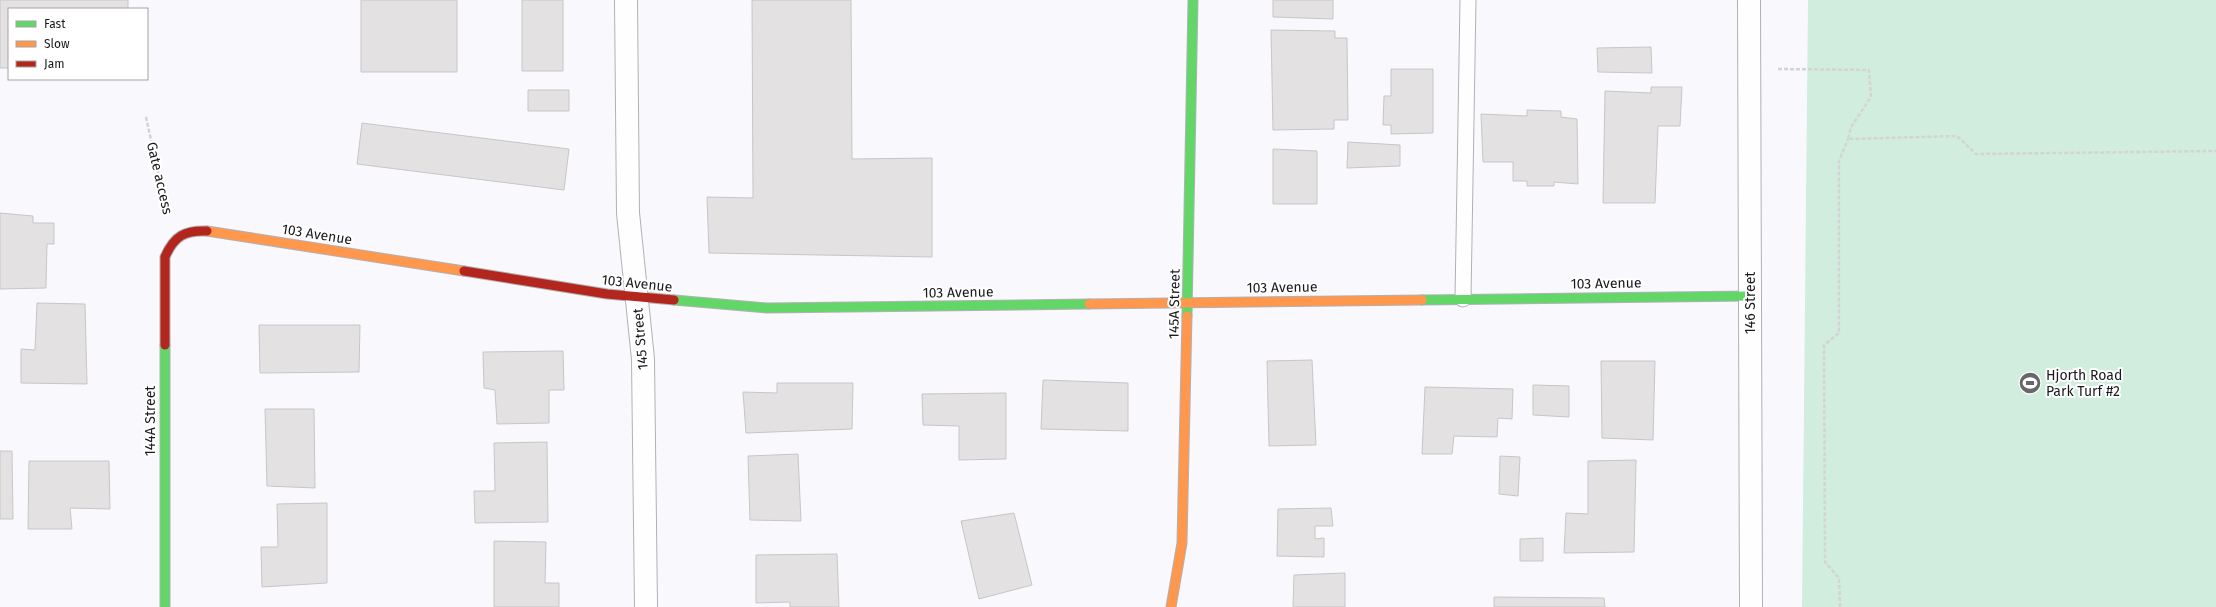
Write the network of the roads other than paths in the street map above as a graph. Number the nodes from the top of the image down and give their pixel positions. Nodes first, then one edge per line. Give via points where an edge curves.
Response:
1 (626, 0) edge
2 (1193, 0) edge
3 (1468, 0) edge
4 (1749, 0) edge
5 (175, 238) joint
6 (1750, 296) junction
7 (637, 298) junction
8 (1463, 299) junction
9 (1188, 303) junction
10 (165, 607) edge
11 (646, 607) edge
12 (1171, 607) edge
13 (1751, 607) edge

1 - 7 street, 145 Street via 628,213
2 - 9 street, 145A Street
3 - 8 lane
4 - 6 street, 146 Street
5 - 7 street, 103 Avenue via 192,230 216,232
5 - 10 street, 144A Street via 168,246 165,256 164,284
6 - 8 street, 103 Avenue
6 - 13 street, 146 Street
7 - 9 street, 103 Avenue via 767,308
7 - 11 street, 145 Street via 643,359
8 - 9 street, 103 Avenue
9 - 12 street, 145A Street via 1182,543

